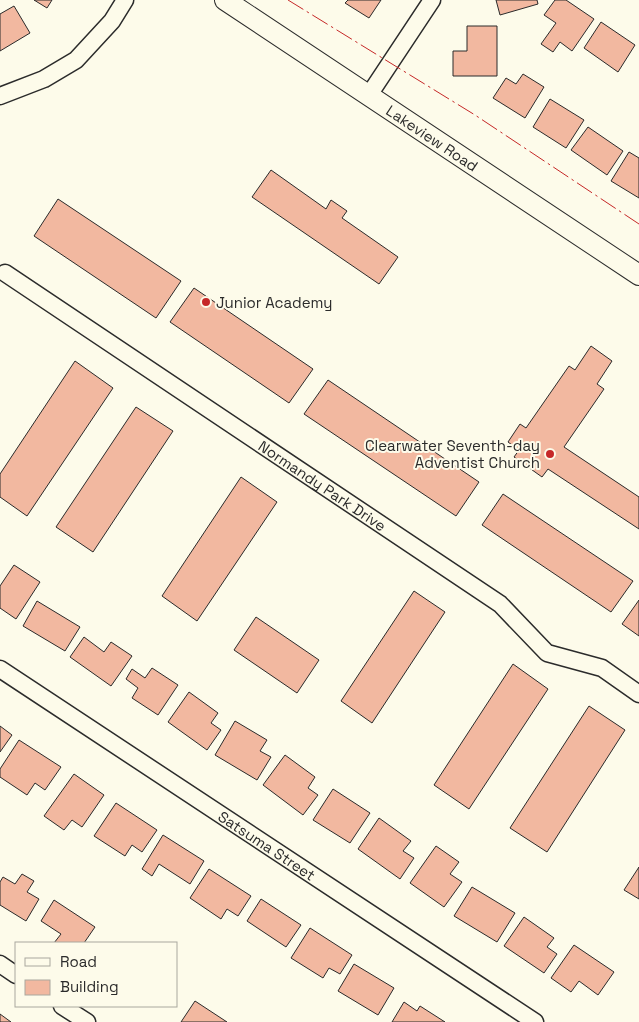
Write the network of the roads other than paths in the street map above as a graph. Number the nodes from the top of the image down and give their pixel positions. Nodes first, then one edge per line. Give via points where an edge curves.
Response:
1 (125, 0) edge
2 (225, 0) edge
3 (432, 0) edge
4 (369, 95) junction
5 (0, 96) edge
6 (5, 273) dead end
7 (639, 275) edge
8 (0, 668) edge
9 (639, 694) edge
10 (0, 964) edge
11 (15, 974) edge
12 (64, 1007) edge
13 (87, 1022) edge
14 (535, 1022) edge

1 - 5 street via 112,21 76,60 44,79
2 - 4 street, Lakeview Road
3 - 4 street
4 - 7 street, Lakeview Road
6 - 9 street, Normandy Park Drive via 500,604 547,653 602,668
8 - 14 street, Satsuma Street
10 - 11 street
12 - 13 street

